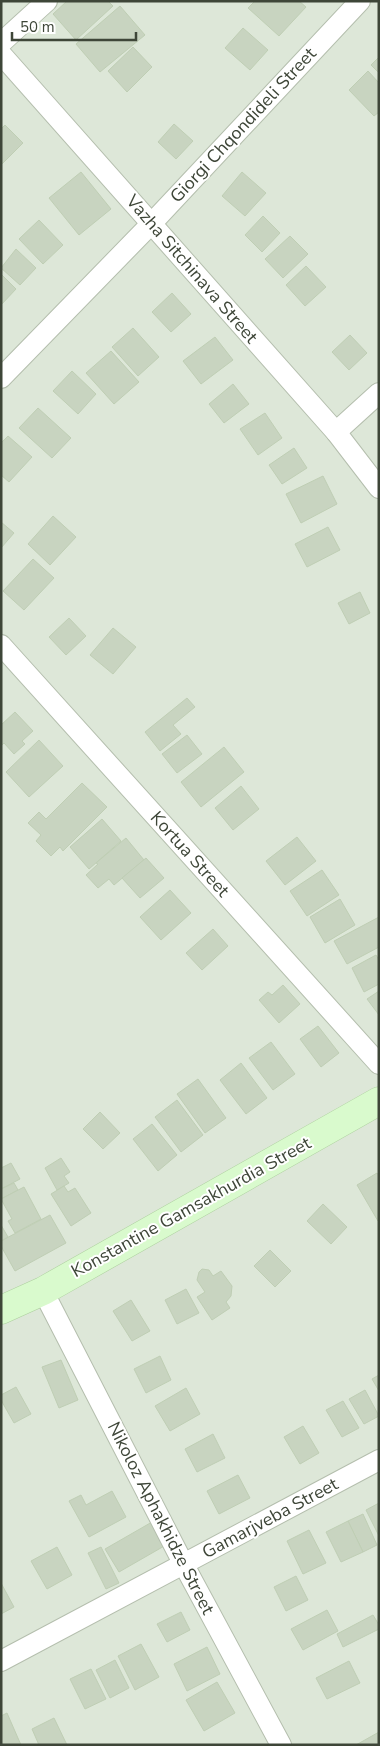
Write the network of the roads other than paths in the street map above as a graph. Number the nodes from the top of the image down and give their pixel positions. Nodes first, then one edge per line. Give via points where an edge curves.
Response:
1 (47, 1) edge
2 (360, 1) edge
3 (1, 44) edge
4 (1, 54) edge
5 (152, 223) junction
6 (1, 378) edge
7 (379, 393) edge
8 (336, 432) junction
9 (379, 488) edge
10 (1, 645) edge
11 (379, 1064) edge
12 (379, 1101) edge
13 (43, 1290) junction
14 (5, 1302) edge
15 (379, 1460) edge
16 (184, 1565) junction
17 (1, 1661) edge
18 (281, 1745) edge

1 - 3 street
2 - 5 street, Giorgi Chqondideli Street
4 - 5 street, Vazha Sitchinava Street
5 - 6 street, Giorgi Chqondideli Street
5 - 8 street, Vazha Sitchinava Street
7 - 8 street
8 - 9 street, Vazha Sitchinava Street
10 - 11 street, Kortua Street
12 - 13 main road, Konstantine Gamsakhurdia Street
13 - 14 main road, Konstantine Gamsakhurdia Street
13 - 16 street, Nikoloz Aphakhidze Street
15 - 16 street, Gamarjveba Street
16 - 17 street, Gamarjveba Street
16 - 18 street, Nikoloz Aphakhidze Street

